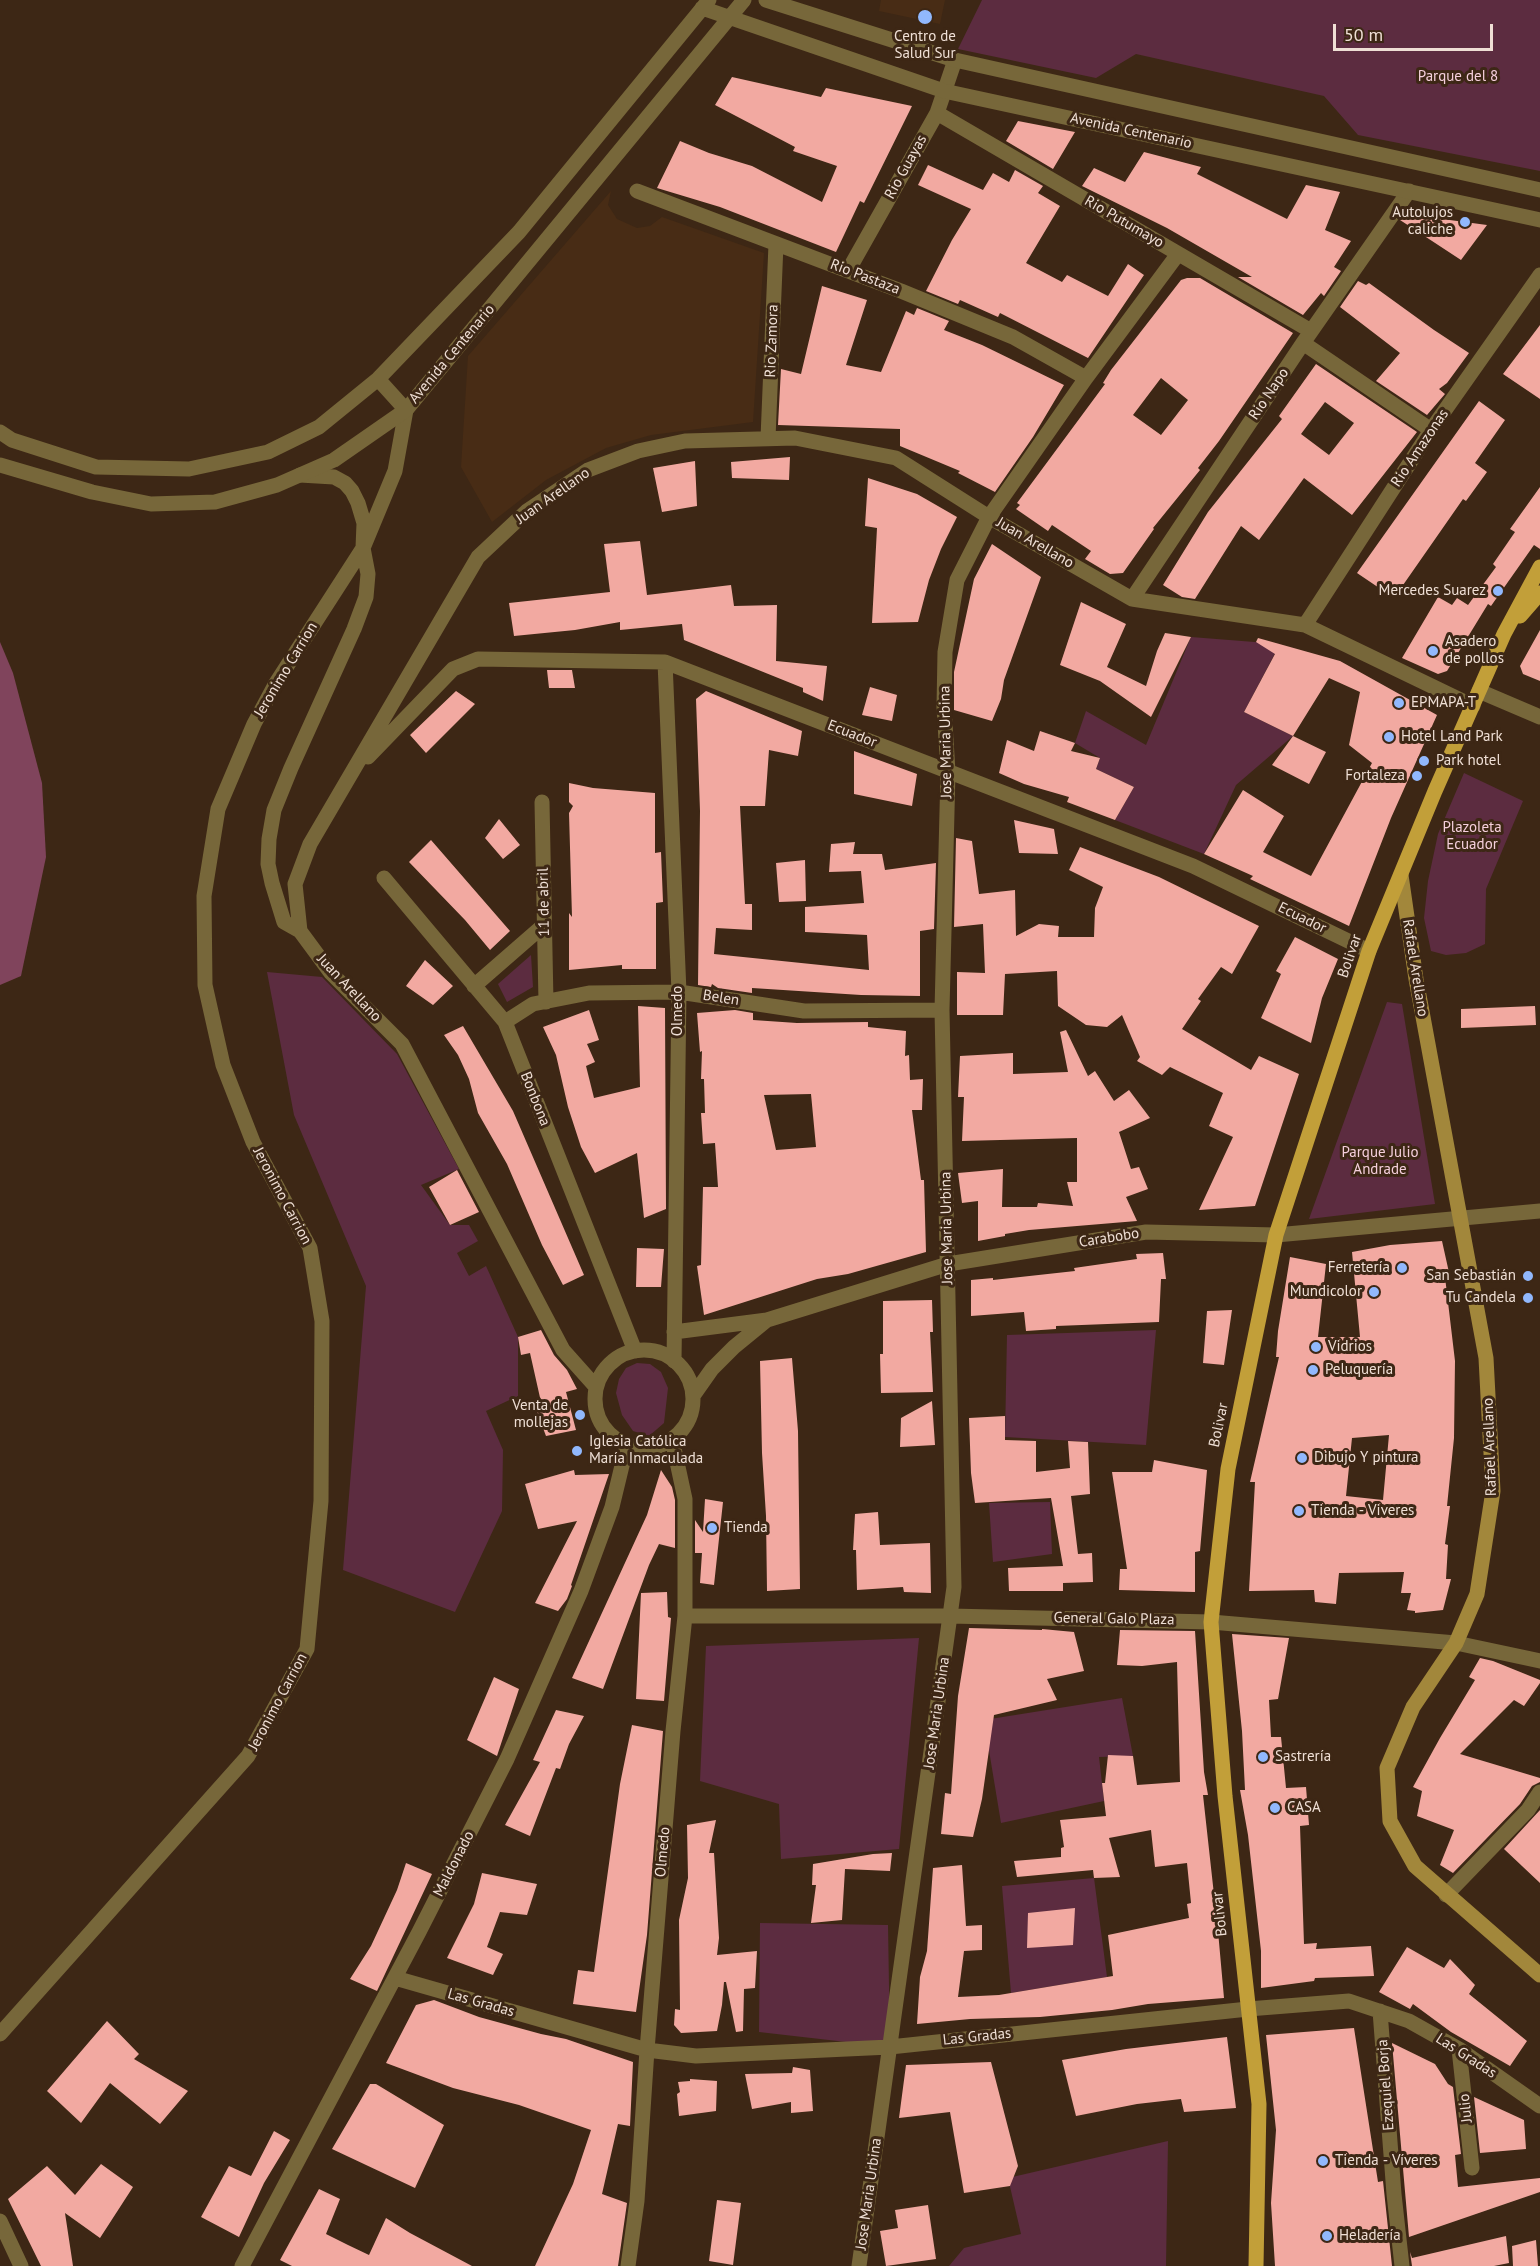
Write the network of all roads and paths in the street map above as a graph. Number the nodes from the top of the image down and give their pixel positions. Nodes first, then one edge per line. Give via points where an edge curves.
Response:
1 (744, 0) edge
2 (766, 0) edge
3 (706, 4) edge
4 (730, 19) junction
5 (956, 60) junction
6 (944, 91) junction
7 (937, 113) junction
8 (1540, 190) edge
9 (637, 191) dead end
10 (1409, 191) junction
11 (1540, 220) edge
12 (776, 244) junction
13 (1178, 254) junction
14 (848, 271) junction
15 (1540, 275) edge
16 (1307, 337) junction
17 (1086, 378) junction
18 (378, 379) junction
19 (406, 410) junction
20 (1431, 430) junction
21 (0, 432) edge
22 (768, 438) junction
23 (0, 465) edge
24 (300, 475) junction
25 (989, 517) junction
26 (363, 548) junction
27 (1540, 567) edge
28 (1540, 593) edge
29 (1132, 599) junction
30 (1305, 625) junction
31 (1504, 634) junction
32 (665, 662) junction
33 (1479, 691) junction
34 (1473, 706) junction
35 (1540, 717) edge
36 (948, 772) junction
37 (352, 775) junction
38 (542, 802) dead end
39 (1401, 875) junction
40 (384, 878) dead end
41 (544, 925) junction
42 (300, 931) junction
43 (1369, 951) junction
44 (474, 986) junction
45 (678, 992) junction
46 (546, 1002) junction
47 (942, 1010) junction
48 (505, 1022) junction
49 (1540, 1211) edge
50 (1460, 1218) junction
51 (1276, 1235) junction
52 (948, 1264) junction
53 (767, 1320) junction
54 (674, 1332) junction
55 (635, 1352) junction
56 (674, 1361) junction
57 (597, 1387) junction
58 (693, 1396) junction
59 (672, 1439) junction
60 (627, 1445) junction
61 (685, 1616) junction
62 (950, 1616) junction
63 (1211, 1622) junction
64 (1456, 1643) junction
65 (1540, 1661) edge
66 (1540, 1792) edge
67 (1446, 1895) junction
68 (1540, 1975) edge
69 (395, 1978) junction
70 (1248, 2009) junction
71 (1380, 2012) junction
72 (0, 2034) edge
73 (890, 2047) junction
74 (1459, 2049) junction
75 (647, 2050) junction
76 (1540, 2106) edge
77 (1472, 2168) dead end
78 (0, 2221) edge
79 (21, 2266) edge
80 (242, 2266) edge
81 (628, 2266) edge
82 (859, 2266) edge
83 (1256, 2266) edge
84 (1402, 2266) edge

1 - 4 street
2 - 5 street, Avenida Centenario
3 - 4 street, Avenida Centenario
3 - 18 street, Avenida Centenario via 519,232
4 - 6 street, Avenida Centenario
4 - 19 street, Avenida Centenario
5 - 6 street, Rio Guayas
5 - 8 street, Avenida Centenario
6 - 7 street, Rio Guayas
6 - 10 street, Avenida Centenario
7 - 13 street, Rio Putumayo
7 - 14 street, Rio Guayas
9 - 12 street, Rio Pastaza
10 - 11 street, Avenida Centenario
10 - 16 street, Rio Napo
12 - 14 street, Rio Pastaza
12 - 22 street, Rio Zamora
13 - 16 street, Rio Putumayo
13 - 17 street, Jose Maria Urbina
14 - 17 street, Rio Pastaza via 1013,337
15 - 20 street, Rio Amazonas
16 - 20 street, Rio Putumayo
16 - 29 street, Rio Napo
17 - 25 street, Jose Maria Urbina
18 - 19 street
18 - 21 street, Avenida Centenario via 319,427 268,452 189,469 96,467 12,440
19 - 24 street, Avenida Centenario via 334,460
19 - 26 street, Jeronimo Carrion via 395,471
20 - 30 street, Rio Amazonas
22 - 25 street, Juan Arellano via 795,438 896,458
22 - 37 street, Juan Arellano via 685,441 638,451 588,470 526,511 478,557
23 - 24 street, Avenida Centenario via 92,492 151,504 215,502
24 - 26 street via 334,477 352,491 364,523
25 - 29 street, Juan Arellano
25 - 36 street, Jose Maria Urbina via 957,580 945,652
26 - 42 street via 368,574 366,597 274,810 269,839 268,864 279,910 284,922
26 - 72 street, Jeronimo Carrion via 276,682 254,724 218,808 204,896 205,985 223,1065 253,1142 310,1248 322,1321 321,1501 307,1649 248,1756
27 - 31 main road, Bolivar
28 - 31 main road, Bolivar
29 - 30 street, Juan Arellano
30 - 34 street, Juan Arellano
31 - 33 main road, Bolivar
32 - 36 street, Ecuador
32 - 37 street, Ecuador via 478,659 453,669
32 - 45 street, Olmedo
33 - 34 main road, Bolivar
33 - 35 street
34 - 39 main road, Bolivar
36 - 43 street, Ecuador via 1193,866
36 - 47 street, Jose Maria Urbina
37 - 42 street, Juan Arellano via 310,844 295,884
38 - 41 street, 11 de abril
39 - 43 main road, Bolivar
39 - 50 main road, Rafael Arellano
40 - 44 street, Bonbona
41 - 44 street
41 - 46 street, 11 de abril
42 - 57 street, Juan Arellano via 331,974 402,1044 563,1350
43 - 51 main road, Bolivar
44 - 48 street, Bonbona
45 - 46 street, Belen via 589,993
45 - 47 street, Belen via 804,1011
45 - 54 street, Olmedo
46 - 48 street, Belen via 533,1004
47 - 52 street, Jose Maria Urbina
48 - 55 street, Bonbona
49 - 50 street, Carabobo
50 - 51 street, Carabobo
50 - 64 main road, Rafael Arellano via 1486,1358 1493,1491 1477,1594
51 - 52 street, Carabobo via 1146,1232
51 - 63 main road, Bolivar via 1228,1469
52 - 53 street, Carabobo
52 - 62 street, Jose Maria Urbina via 954,1587
53 - 54 street, Carabobo
53 - 58 street, Carabobo via 712,1369
54 - 56 street, Olmedo
55 - 56 street via 655,1352
55 - 57 street via 610,1364
56 - 58 street via 687,1376
57 - 60 street via 597,1415 609,1433
58 - 59 street via 684,1427
59 - 60 street via 650,1448
59 - 61 street, Olmedo via 685,1499
60 - 69 street, Maldonado via 612,1507 547,1668 507,1759
61 - 62 street, General Galo Plaza
61 - 75 street, Olmedo
62 - 63 street, General Galo Plaza
62 - 73 street, Jose Maria Urbina
63 - 64 street, General Galo Plaza
63 - 70 main road, Bolivar
64 - 65 street, General Galo Plaza
64 - 67 main road, Rafael Arellano via 1413,1707 1387,1767 1390,1821 1415,1866
66 - 67 street via 1528,1810
67 - 68 main road, Rafael Arellano
69 - 75 street, Las Gradas
69 - 80 street, Maldonado
70 - 71 street, Las Gradas via 1349,2001
70 - 73 street, Las Gradas
70 - 83 main road, Bolivar via 1259,2104
71 - 74 street, Las Gradas via 1409,2021
71 - 84 street, Ezequiel Borja
73 - 75 street, Las Gradas via 696,2056
73 - 82 street, Jose Maria Urbina
74 - 76 street, Las Gradas
74 - 77 street, Julio
75 - 81 street, Olmedo via 637,2201
78 - 79 street

